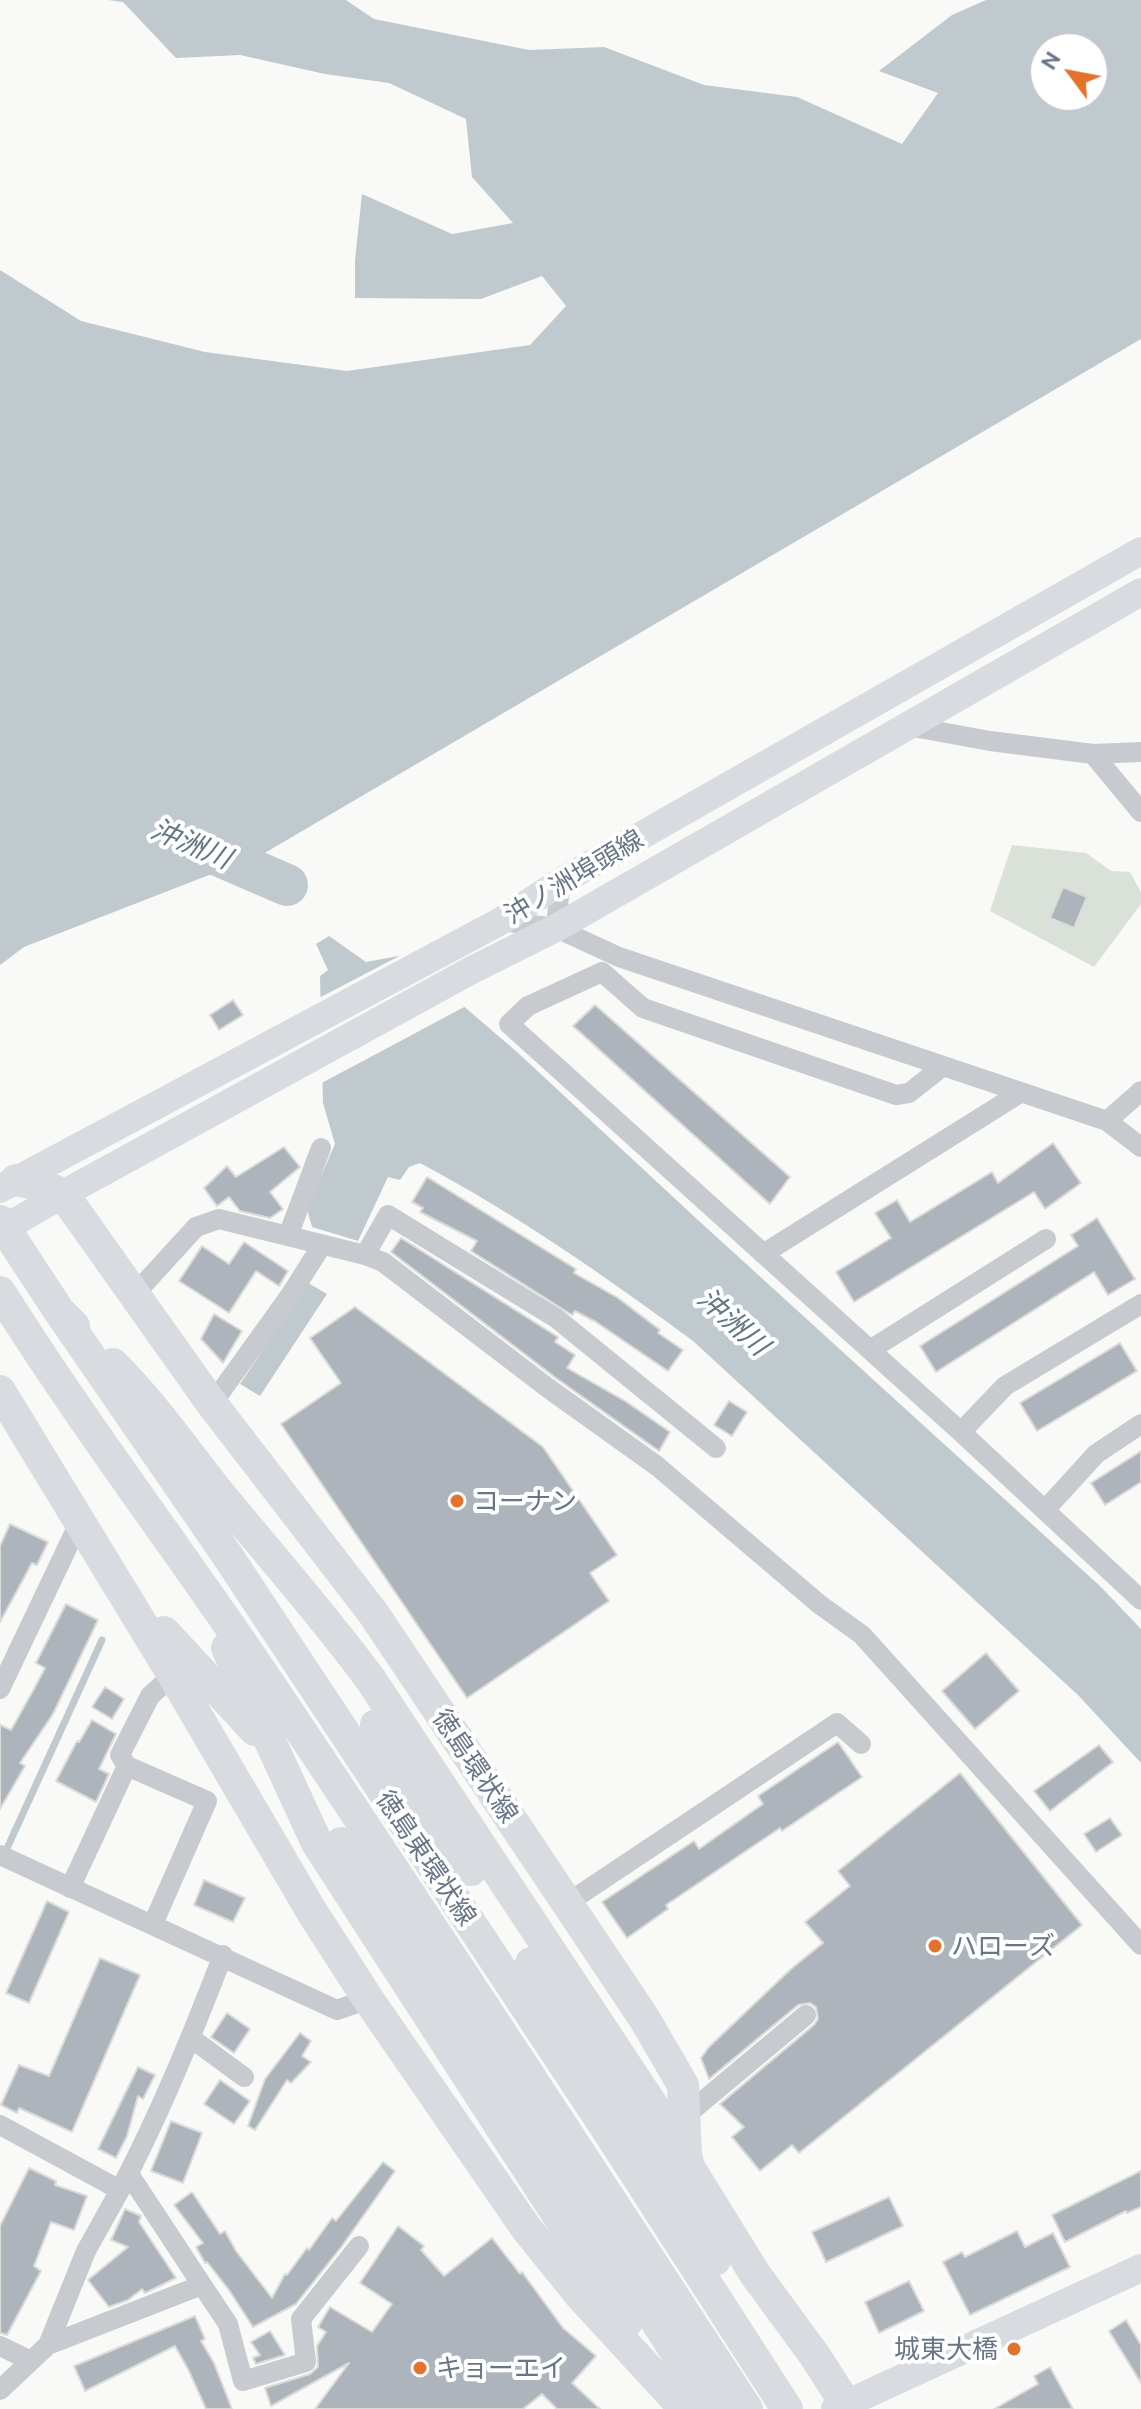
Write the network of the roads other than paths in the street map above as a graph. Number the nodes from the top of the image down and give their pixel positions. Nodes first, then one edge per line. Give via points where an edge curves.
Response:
1 (1141, 551) edge
2 (1141, 592) edge
3 (908, 726) junction
4 (1141, 752) edge
5 (1093, 754) junction
6 (1141, 812) edge
7 (565, 879) junction
8 (501, 921) junction
9 (556, 928) junction
10 (942, 1067) junction
11 (1141, 1091) edge
12 (1020, 1093) junction
13 (1107, 1121) junction
14 (1141, 1147) edge
15 (321, 1148) dead end
16 (8, 1184) edge
17 (63, 1194) junction
18 (0, 1221) edge
19 (0, 1231) edge
20 (288, 1236) junction
21 (1046, 1239) dead end
22 (322, 1245) junction
23 (763, 1254) junction
24 (365, 1255) junction
25 (0, 1292) edge
26 (133, 1296) junction
27 (1141, 1304) edge
28 (59, 1311) junction
29 (870, 1350) junction
30 (0, 1391) edge
31 (216, 1408) junction
32 (79, 1413) junction
33 (1141, 1424) edge
34 (961, 1432) junction
35 (716, 1448) dead end
36 (1045, 1510) junction
37 (80, 1521) junction
38 (1137, 1589) edge
39 (173, 1675) junction
40 (0, 1689) edge
41 (861, 1744) dead end
42 (127, 1766) junction
43 (5, 1857) edge
44 (70, 1888) junction
45 (566, 1904) junction
46 (153, 1924) junction
47 (1141, 1945) edge
48 (223, 1955) junction
49 (368, 1999) junction
50 (806, 2015) dead end
51 (191, 2038) junction
52 (244, 2077) dead end
53 (685, 2116) junction
54 (0, 2125) edge
55 (686, 2156) junction
56 (125, 2182) junction
57 (359, 2246) dead end
58 (1141, 2268) edge
59 (202, 2285) junction
60 (48, 2345) junction
61 (0, 2346) edge
62 (31, 2361) junction
63 (0, 2390) edge
64 (683, 2407) edge
65 (843, 2407) edge
66 (713, 2409) edge
67 (747, 2409) edge
68 (787, 2409) edge
69 (800, 2409) edge

1 - 7 main road, 沖ノ洲埠頭線
2 - 3 main road, 沖ノ洲埠頭線
3 - 5 street
3 - 9 main road, 沖ノ洲埠頭線
4 - 5 street
5 - 6 street
7 - 8 main road, 沖ノ洲埠頭線
7 - 9 street
8 - 9 street
8 - 16 main road, 沖ノ洲埠頭線
9 - 10 street via 619,957
9 - 17 main road, 沖ノ洲埠頭線
10 - 12 street
10 - 23 street via 909,1093 896,1095 643,1008 602,972 528,1006 509,1024
11 - 13 street
12 - 13 street
12 - 23 street
13 - 14 street
15 - 20 street
16 - 17 main road via 40,1185
17 - 19 main road, 沖ノ洲埠頭線
17 - 26 main road, 徳島環状線
18 - 28 main road
20 - 22 street
20 - 26 street via 219,1219 196,1227
21 - 29 street
22 - 24 street
22 - 31 street
23 - 29 street
24 - 35 street via 388,1215 556,1318
24 - 47 street via 383,1262 657,1466 862,1635
25 - 32 main road
26 - 31 main road, 徳島環状線
27 - 34 street via 1005,1386
28 - 55 main road via 146,1397 333,1628
28 - 68 main road, 徳島東環状線 via 227,1555
29 - 34 street
30 - 37 main road
31 - 45 main road, 徳島環状線 via 373,1613
31 - 69 main road via 269,1497 359,1698 654,2155
32 - 64 main road via 179,1558 328,1862
32 - 67 main road via 366,1827
33 - 36 street via 1096,1454
34 - 36 street
36 - 38 street
37 - 39 main road
37 - 40 street
37 - 66 main road via 159,1626 293,1776 418,1955
39 - 42 street via 150,1696 126,1743 120,1755
39 - 49 main road
41 - 45 street via 837,1723
42 - 44 street
42 - 46 street via 207,1801
43 - 44 street
44 - 46 street
45 - 53 main road, 徳島環状線 via 683,2085
46 - 48 street
48 - 49 street via 337,2010
48 - 51 street
49 - 64 main road via 526,2228
50 - 53 street
51 - 52 street
51 - 56 street
53 - 55 main road, 徳島環状線
54 - 56 street
55 - 65 main road, 徳島環状線 via 755,2274
56 - 59 street
56 - 60 street via 86,2251
57 - 59 street via 301,2319 306,2362 243,2381 228,2324
58 - 65 main road
59 - 60 street
60 - 62 street
61 - 62 street
62 - 63 street

